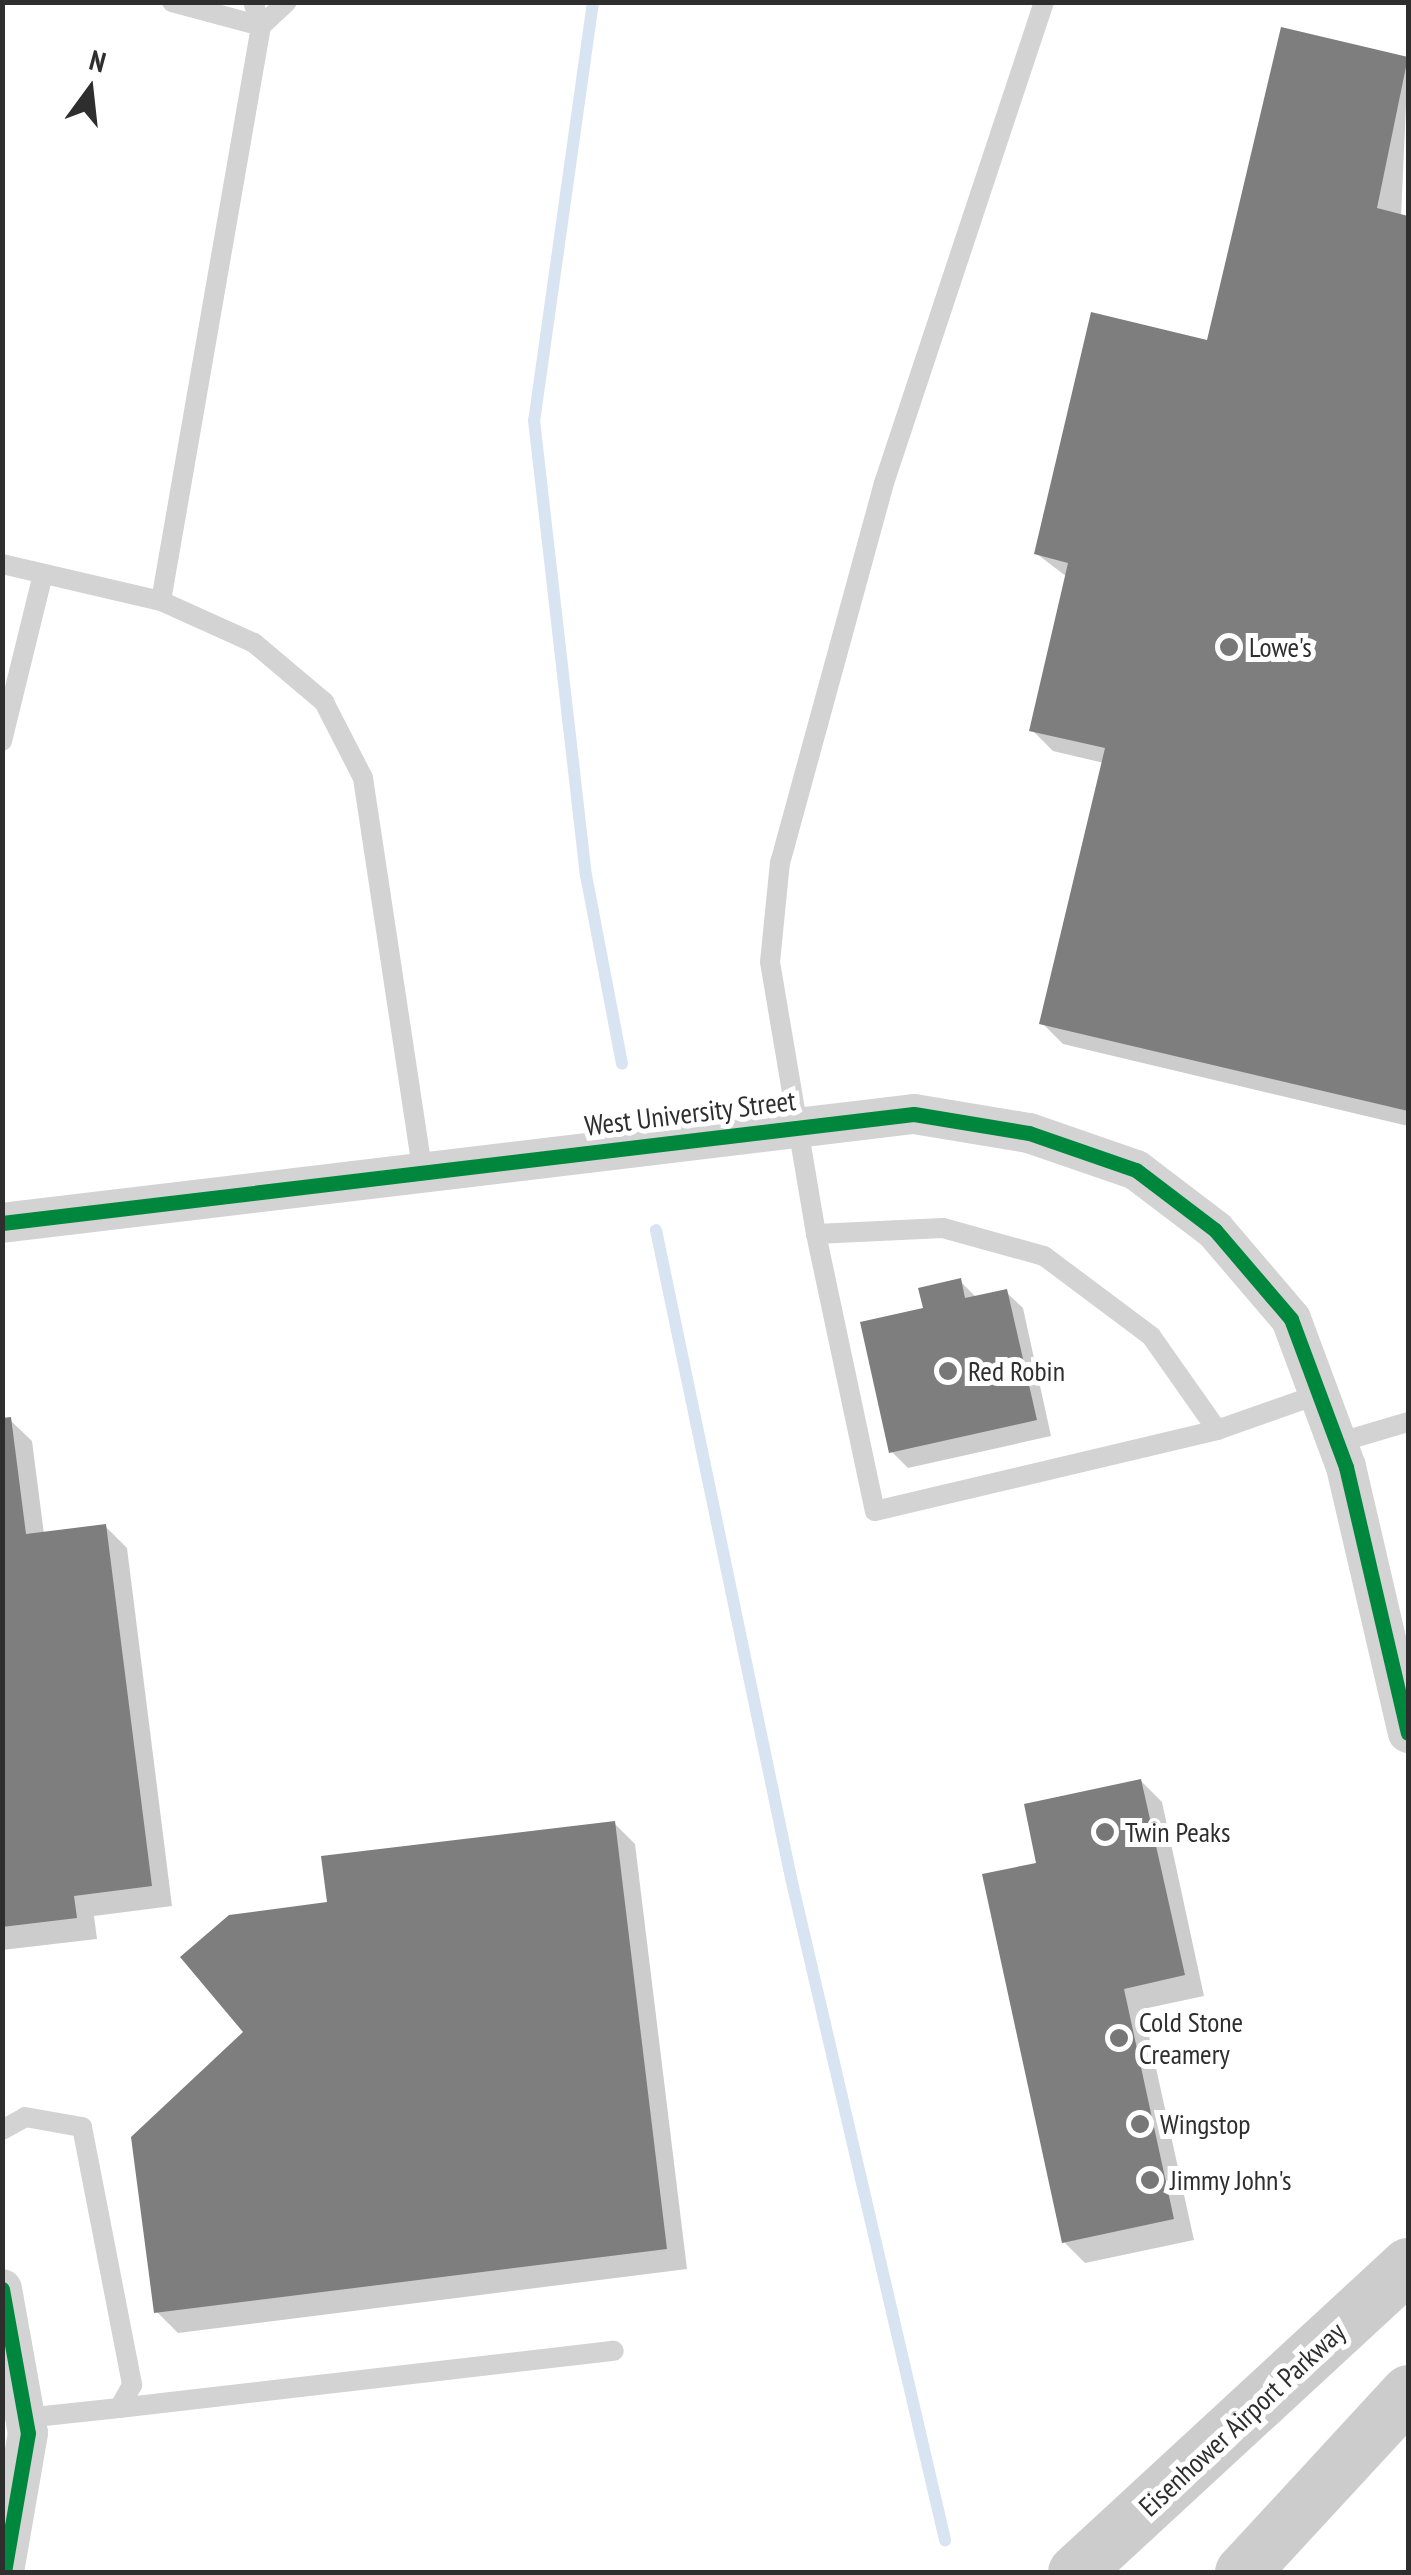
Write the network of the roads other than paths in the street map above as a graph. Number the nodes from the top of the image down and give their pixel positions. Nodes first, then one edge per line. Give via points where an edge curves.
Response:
1 (172, 2) edge
2 (252, 2) edge
3 (286, 2) edge
4 (1044, 2) edge
5 (261, 26) junction
6 (2, 564) edge
7 (43, 574) junction
8 (161, 602) junction
9 (2, 742) edge
10 (797, 1126) junction
11 (422, 1170) junction
12 (2, 1223) edge
13 (816, 1234) junction
14 (1319, 1394) junction
15 (1408, 1422) edge
16 (1217, 1430) junction
17 (1338, 1443) junction
18 (1408, 1734) edge
19 (2, 2130) edge
20 (1408, 2265) edge
21 (2, 2289) edge
22 (614, 2351) dead end
23 (1408, 2392) edge
24 (118, 2408) junction
25 (26, 2418) junction
26 (4, 2572) edge
27 (1075, 2572) edge
28 (1242, 2572) edge

1 - 5 lane
2 - 5 lane
3 - 5 lane
4 - 10 lane via 884,483 780,862 770,962
5 - 8 lane
6 - 7 lane
7 - 8 lane
7 - 9 lane
8 - 11 lane via 254,643 324,702 347,736 376,848
10 - 11 street, West University Street
10 - 13 lane
10 - 14 street, West University Street via 914,1114 1029,1134 1136,1170 1215,1230 1291,1319
11 - 12 street, West University Street
13 - 16 lane via 943,1228 1044,1256 1151,1336
13 - 16 lane via 875,1511
14 - 16 lane
14 - 17 street, West University Street
15 - 17 lane
17 - 18 street, West University Street
19 - 24 lane via 25,2117 82,2127 132,2385
20 - 27 main road, Eisenhower Airport Parkway
21 - 25 street
22 - 24 lane
23 - 28 main road
24 - 25 lane
25 - 26 street

